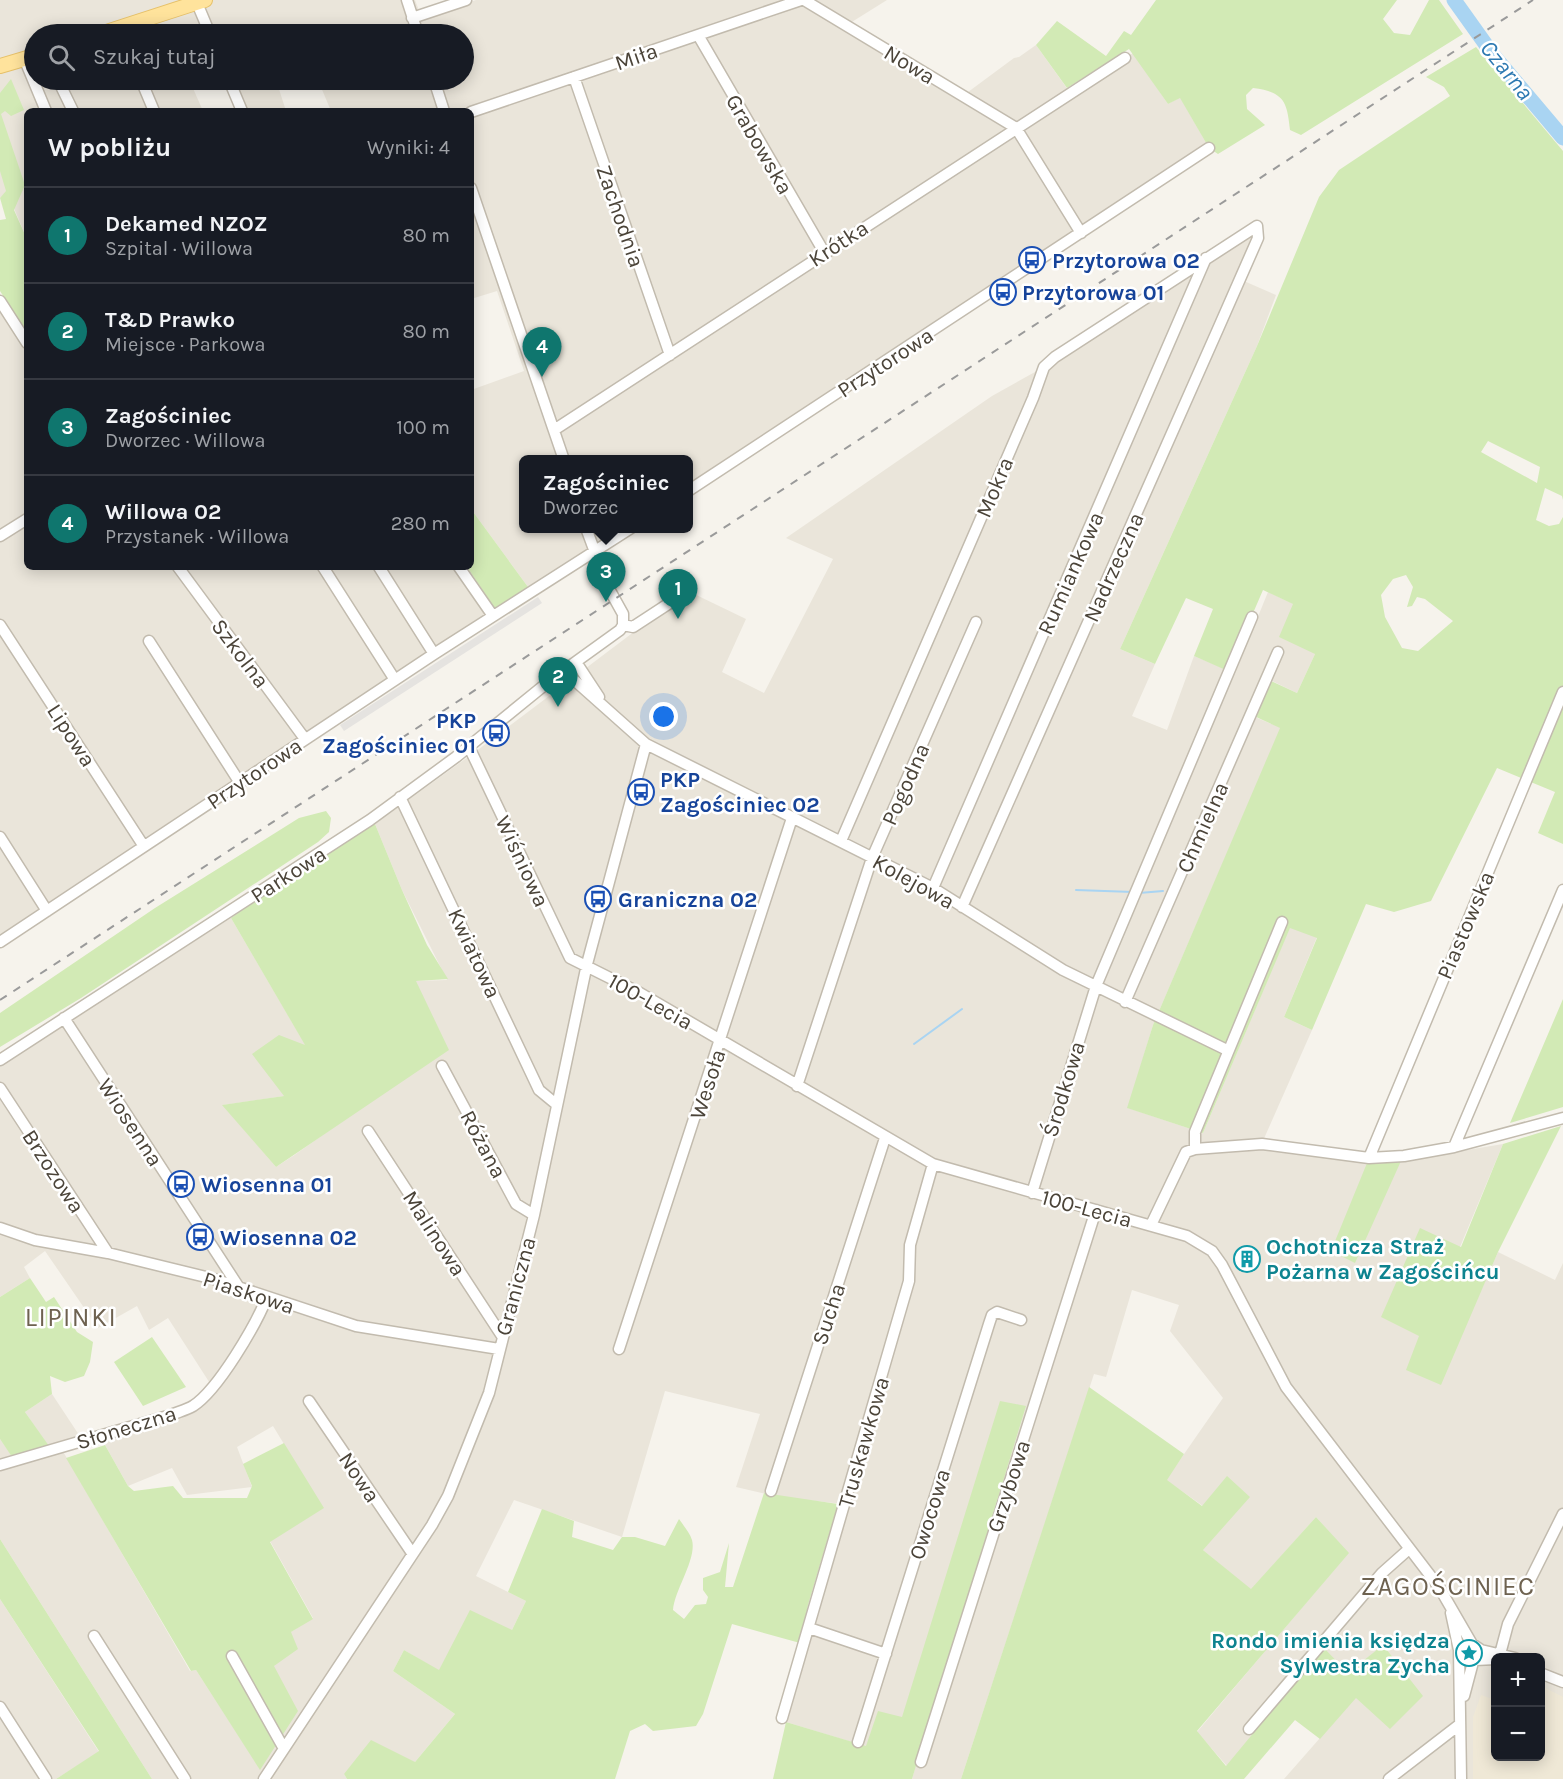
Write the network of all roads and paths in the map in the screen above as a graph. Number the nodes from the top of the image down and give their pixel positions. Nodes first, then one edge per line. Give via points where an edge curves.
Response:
1 (407, 0) edge
2 (466, 0) edge
3 (803, 0) edge
4 (201, 1) edge
5 (412, 18) junction
6 (140, 24) edge
7 (207, 24) edge
8 (414, 24) edge
9 (698, 36) junction
10 (1125, 58) dead end
11 (24, 59) edge
12 (0, 66) edge
13 (574, 77) junction
14 (39, 90) edge
15 (63, 90) edge
16 (145, 90) edge
17 (233, 90) edge
18 (437, 90) edge
19 (45, 108) edge
20 (72, 108) edge
21 (153, 108) edge
22 (241, 108) edge
23 (443, 108) edge
24 (474, 111) edge
25 (1016, 128) junction
26 (1209, 148) dead end
27 (474, 197) edge
28 (1257, 226) joint
29 (1081, 233) junction
30 (824, 252) junction
31 (1207, 257) junction
32 (0, 301) edge
33 (24, 338) edge
34 (670, 355) junction
35 (554, 430) junction
36 (563, 455) edge
37 (693, 488) edge
38 (24, 521) edge
39 (588, 533) edge
40 (624, 533) edge
41 (0, 536) edge
42 (594, 553) junction
43 (180, 570) edge
44 (325, 570) edge
45 (381, 570) edge
46 (461, 570) edge
47 (688, 591) dead end
48 (493, 616) junction
49 (1252, 617) dead end
50 (976, 622) dead end
51 (0, 625) edge
52 (623, 625) junction
53 (149, 641) dead end
54 (1278, 652) dead end
55 (435, 654) junction
56 (576, 662) junction
57 (564, 671) junction
58 (395, 680) junction
59 (1563, 692) edge
60 (606, 706) junction
61 (305, 739) junction
62 (646, 744) junction
63 (469, 747) junction
64 (240, 783) junction
65 (400, 797) junction
66 (792, 818) junction
67 (0, 837) edge
68 (841, 841) junction
69 (143, 845) junction
70 (872, 858) junction
71 (933, 888) junction
72 (1563, 890) edge
73 (962, 907) junction
74 (47, 911) junction
75 (1282, 922) dead end
76 (0, 942) edge
77 (587, 964) junction
78 (1096, 987) junction
79 (1125, 1002) junction
80 (64, 1018) junction
81 (721, 1041) junction
82 (1227, 1050) junction
83 (0, 1060) edge
84 (442, 1066) dead end
85 (797, 1086) junction
86 (0, 1088) edge
87 (556, 1104) junction
88 (1563, 1118) edge
89 (368, 1131) dead end
90 (885, 1138) junction
91 (1454, 1147) junction
92 (1195, 1149) junction
93 (1369, 1158) junction
94 (933, 1164) junction
95 (1032, 1193) junction
96 (1096, 1210) junction
97 (534, 1215) junction
98 (1151, 1225) junction
99 (0, 1228) edge
100 (108, 1253) junction
101 (238, 1286) junction
102 (267, 1297) junction
103 (1021, 1320) dead end
104 (502, 1336) junction
105 (619, 1349) dead end
106 (499, 1350) junction
107 (309, 1401) dead end
108 (0, 1465) edge
109 (771, 1491) dead end
110 (1563, 1514) edge
111 (1409, 1549) junction
112 (412, 1553) junction
113 (1449, 1604) junction
114 (809, 1628) junction
115 (94, 1636) dead end
116 (1475, 1646) junction
117 (1491, 1653) edge
118 (1499, 1653) edge
119 (886, 1654) junction
120 (1459, 1654) junction
121 (232, 1656) dead end
122 (1491, 1657) edge
123 (1474, 1661) junction
124 (1545, 1675) edge
125 (1563, 1682) edge
126 (0, 1707) edge
127 (1460, 1710) junction
128 (782, 1718) dead end
129 (1459, 1725) junction
130 (1249, 1729) dead end
131 (858, 1742) dead end
132 (283, 1747) junction
133 (921, 1761) dead end
134 (46, 1779) edge
135 (185, 1779) edge
136 (264, 1779) edge
137 (1389, 1779) edge
138 (1461, 1779) edge

1 - 5 street
2 - 5 street
3 - 9 street, Miła
3 - 25 street, Nowa
4 - 6 main road
4 - 7 street
5 - 8 street
9 - 13 street, Miła
9 - 30 street, Grabowska
10 - 25 street, Krótka
11 - 12 main road
13 - 24 street, Miła
13 - 34 street, Zachodnia
14 - 19 street
15 - 20 street
16 - 21 street
17 - 22 street
18 - 23 street
25 - 29 street
25 - 30 street, Krótka
26 - 29 street, Przytorowa
27 - 35 street
28 - 31 street, Mokra
28 - 73 street, Nadrzeczna via 1258,238
29 - 37 street, Przytorowa
30 - 34 street, Krótka
31 - 68 street, Mokra via 1044,367
31 - 71 street, Rumiankowa
32 - 33 street
34 - 35 street, Krótka
35 - 36 street
38 - 41 street
39 - 42 street
40 - 42 street, Przytorowa
42 - 48 street, Przytorowa
42 - 52 street via 623,614
43 - 61 street, Szkolna
44 - 58 street
45 - 55 street
46 - 48 street
47 - 52 street via 633,627
48 - 55 street, Przytorowa
49 - 78 street, Środkowa
50 - 70 street, Pogodna
51 - 69 street, Lipowa
52 - 56 street, Parkowa
53 - 64 street
54 - 79 street, Chmielna
55 - 58 street, Przytorowa
56 - 57 street, Parkowa
56 - 60 street, Kolejowa
57 - 60 street, Kolejowa
57 - 63 street, Parkowa
58 - 61 street, Przytorowa
59 - 93 street, Piastowska
60 - 62 street, Kolejowa
61 - 64 street, Przytorowa
62 - 66 street, Kolejowa
62 - 77 street, Graniczna
63 - 65 street, Parkowa
63 - 77 street, Wiśniowa via 567,954
64 - 69 street, Przytorowa
65 - 80 street, Parkowa
65 - 87 street, Kwiatowa via 539,1090
66 - 68 street, Kolejowa
66 - 81 street, Wesoła
67 - 74 street
68 - 70 street, Kolejowa
69 - 74 street, Przytorowa
70 - 71 street, Kolejowa
70 - 85 street, Pogodna
71 - 73 street, Kolejowa
72 - 91 street
73 - 78 street, Kolejowa
74 - 76 street, Przytorowa
75 - 82 street
77 - 81 street, 100-Lecia
77 - 87 street, Graniczna
78 - 79 street, Kolejowa
78 - 95 street, Środkowa
79 - 82 street, Kolejowa
80 - 83 street, Parkowa
80 - 101 street, Wiosenna
81 - 85 street, 100-Lecia
81 - 105 street, Wesoła
82 - 92 street via 1195,1132
84 - 97 street, Różana via 516,1204
85 - 90 street, 100-Lecia
86 - 100 street, Brzozowa
87 - 97 street, Graniczna
88 - 91 street
89 - 104 street, Malinowa
90 - 94 street, 100-Lecia
90 - 109 street, Sucha
91 - 93 street
92 - 93 street via 1262,1144
92 - 98 street via 1186,1152
94 - 95 street, 100-Lecia
94 - 114 street, Truskawkowa via 910,1245 909,1281
95 - 96 street, 100-Lecia
96 - 98 street, 100-Lecia
96 - 133 street, Grzybowa
97 - 104 street, Graniczna
98 - 111 street, 100-Lecia via 1187,1236 1217,1258 1286,1388
99 - 100 street, Piaskowa via 35,1240
100 - 101 street, Piaskowa
101 - 102 street, Piaskowa
102 - 106 street, Piaskowa via 356,1326
102 - 108 street, Słoneczna via 213,1388 194,1405
103 - 119 street, Owocowa via 998,1312 992,1315
104 - 106 street, Graniczna
106 - 112 street, Graniczna via 481,1416 448,1496
107 - 112 street, Nowa
110 - 118 street via 1508,1624
111 - 113 street, 100-Lecia
111 - 130 street via 1382,1574
112 - 132 street, Graniczna
113 - 116 street, 100-Lecia
113 - 120 street, 100-Lecia
114 - 119 street
114 - 128 street, Truskawkowa
115 - 135 street
116 - 117 street
116 - 120 street via 1466,1644
116 - 123 street
119 - 131 street, Owocowa
120 - 123 street via 1466,1663
120 - 127 street
121 - 132 street
122 - 123 street
123 - 127 street
124 - 125 street
126 - 134 street
127 - 129 street
129 - 137 street
129 - 138 street
132 - 136 street, Graniczna

